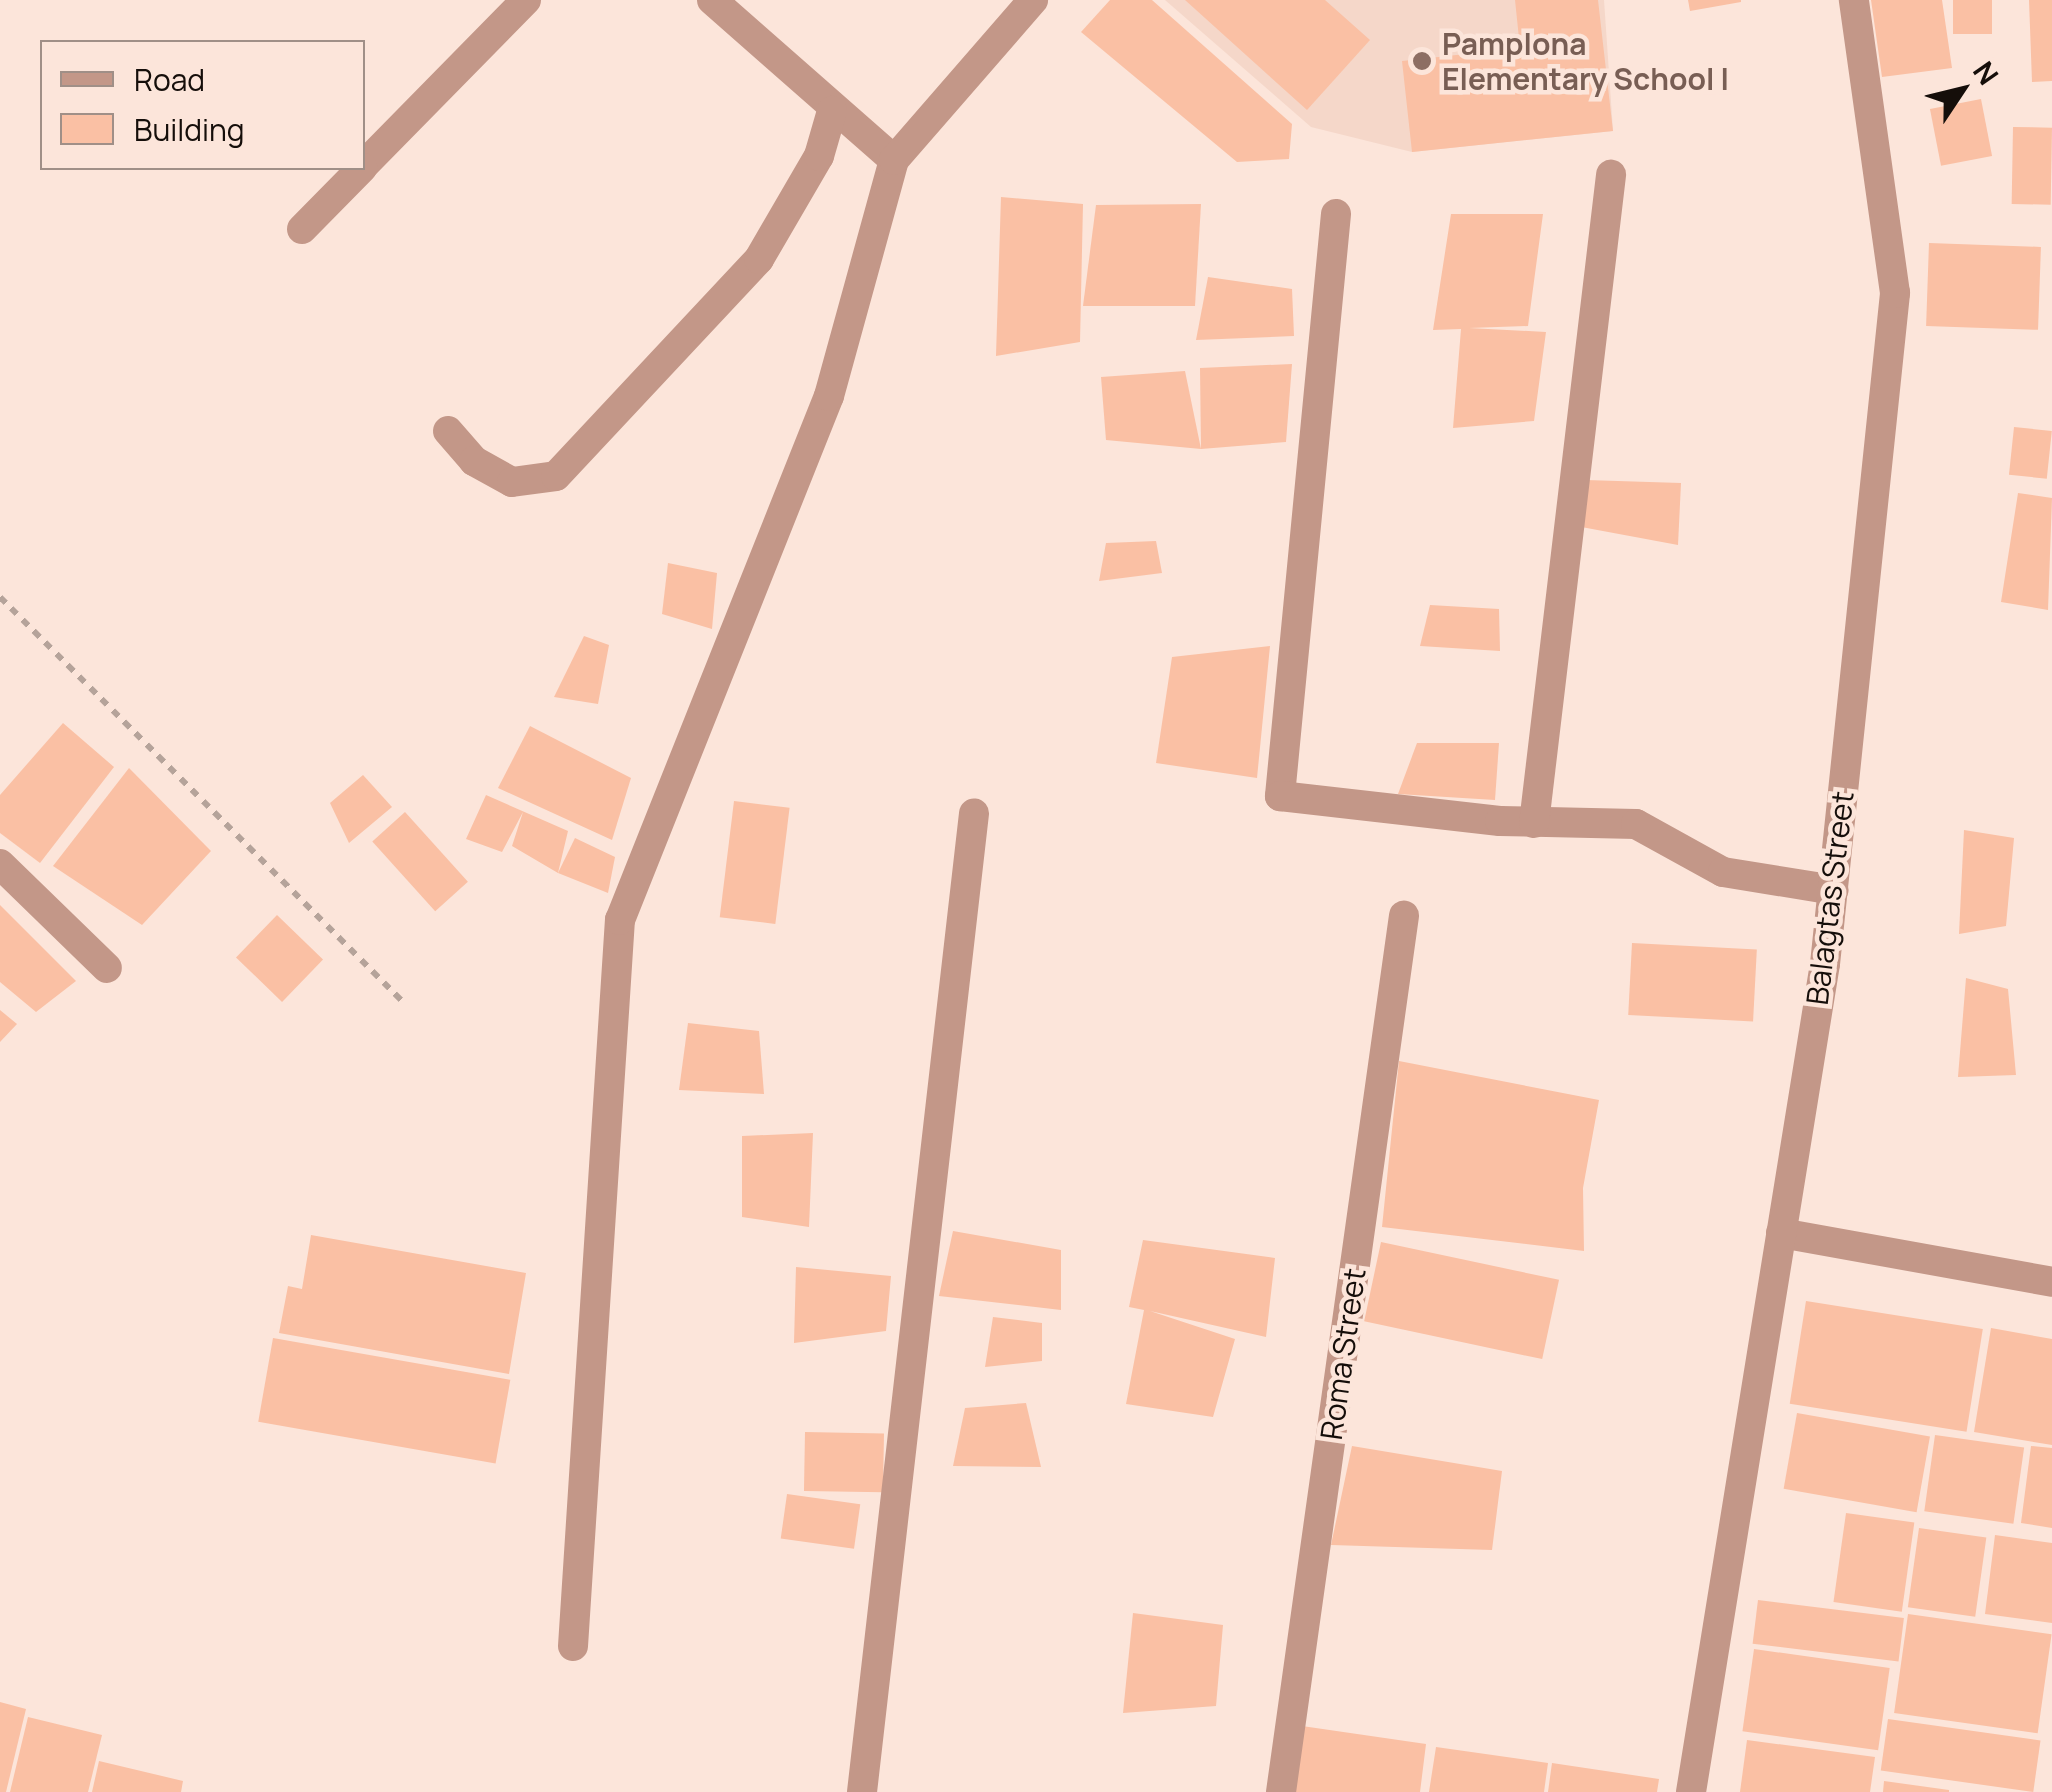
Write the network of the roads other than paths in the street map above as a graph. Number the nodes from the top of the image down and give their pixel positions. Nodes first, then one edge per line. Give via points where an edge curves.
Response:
1 (526, 0) edge
2 (712, 0) edge
3 (1034, 0) edge
4 (1854, 0) edge
5 (832, 111) junction
6 (894, 160) junction
7 (365, 164) edge
8 (359, 170) edge
9 (1611, 175) dead end
10 (1336, 214) dead end
11 (302, 229) dead end
12 (448, 431) dead end
13 (974, 813) dead end
14 (1534, 823) junction
15 (0, 864) edge
16 (1834, 890) junction
17 (1404, 916) dead end
18 (107, 968) dead end
19 (1780, 1234) junction
20 (2052, 1282) edge
21 (574, 1646) dead end
22 (862, 1792) edge
23 (1281, 1792) edge
24 (1691, 1792) edge

1 - 7 street
2 - 5 street
3 - 6 street
4 - 16 street, Balagtas Street via 1895,293
5 - 6 street
5 - 12 street via 819,156 760,259 556,476 512,482 474,461
6 - 21 street via 828,396 620,920
8 - 11 street
9 - 14 street
10 - 14 street via 1280,796
13 - 22 street
14 - 16 street via 1636,824 1722,872
15 - 18 street
16 - 19 street, Balagtas Street
17 - 23 street, Roma Street
19 - 20 street
19 - 24 street, Balagtas Street

